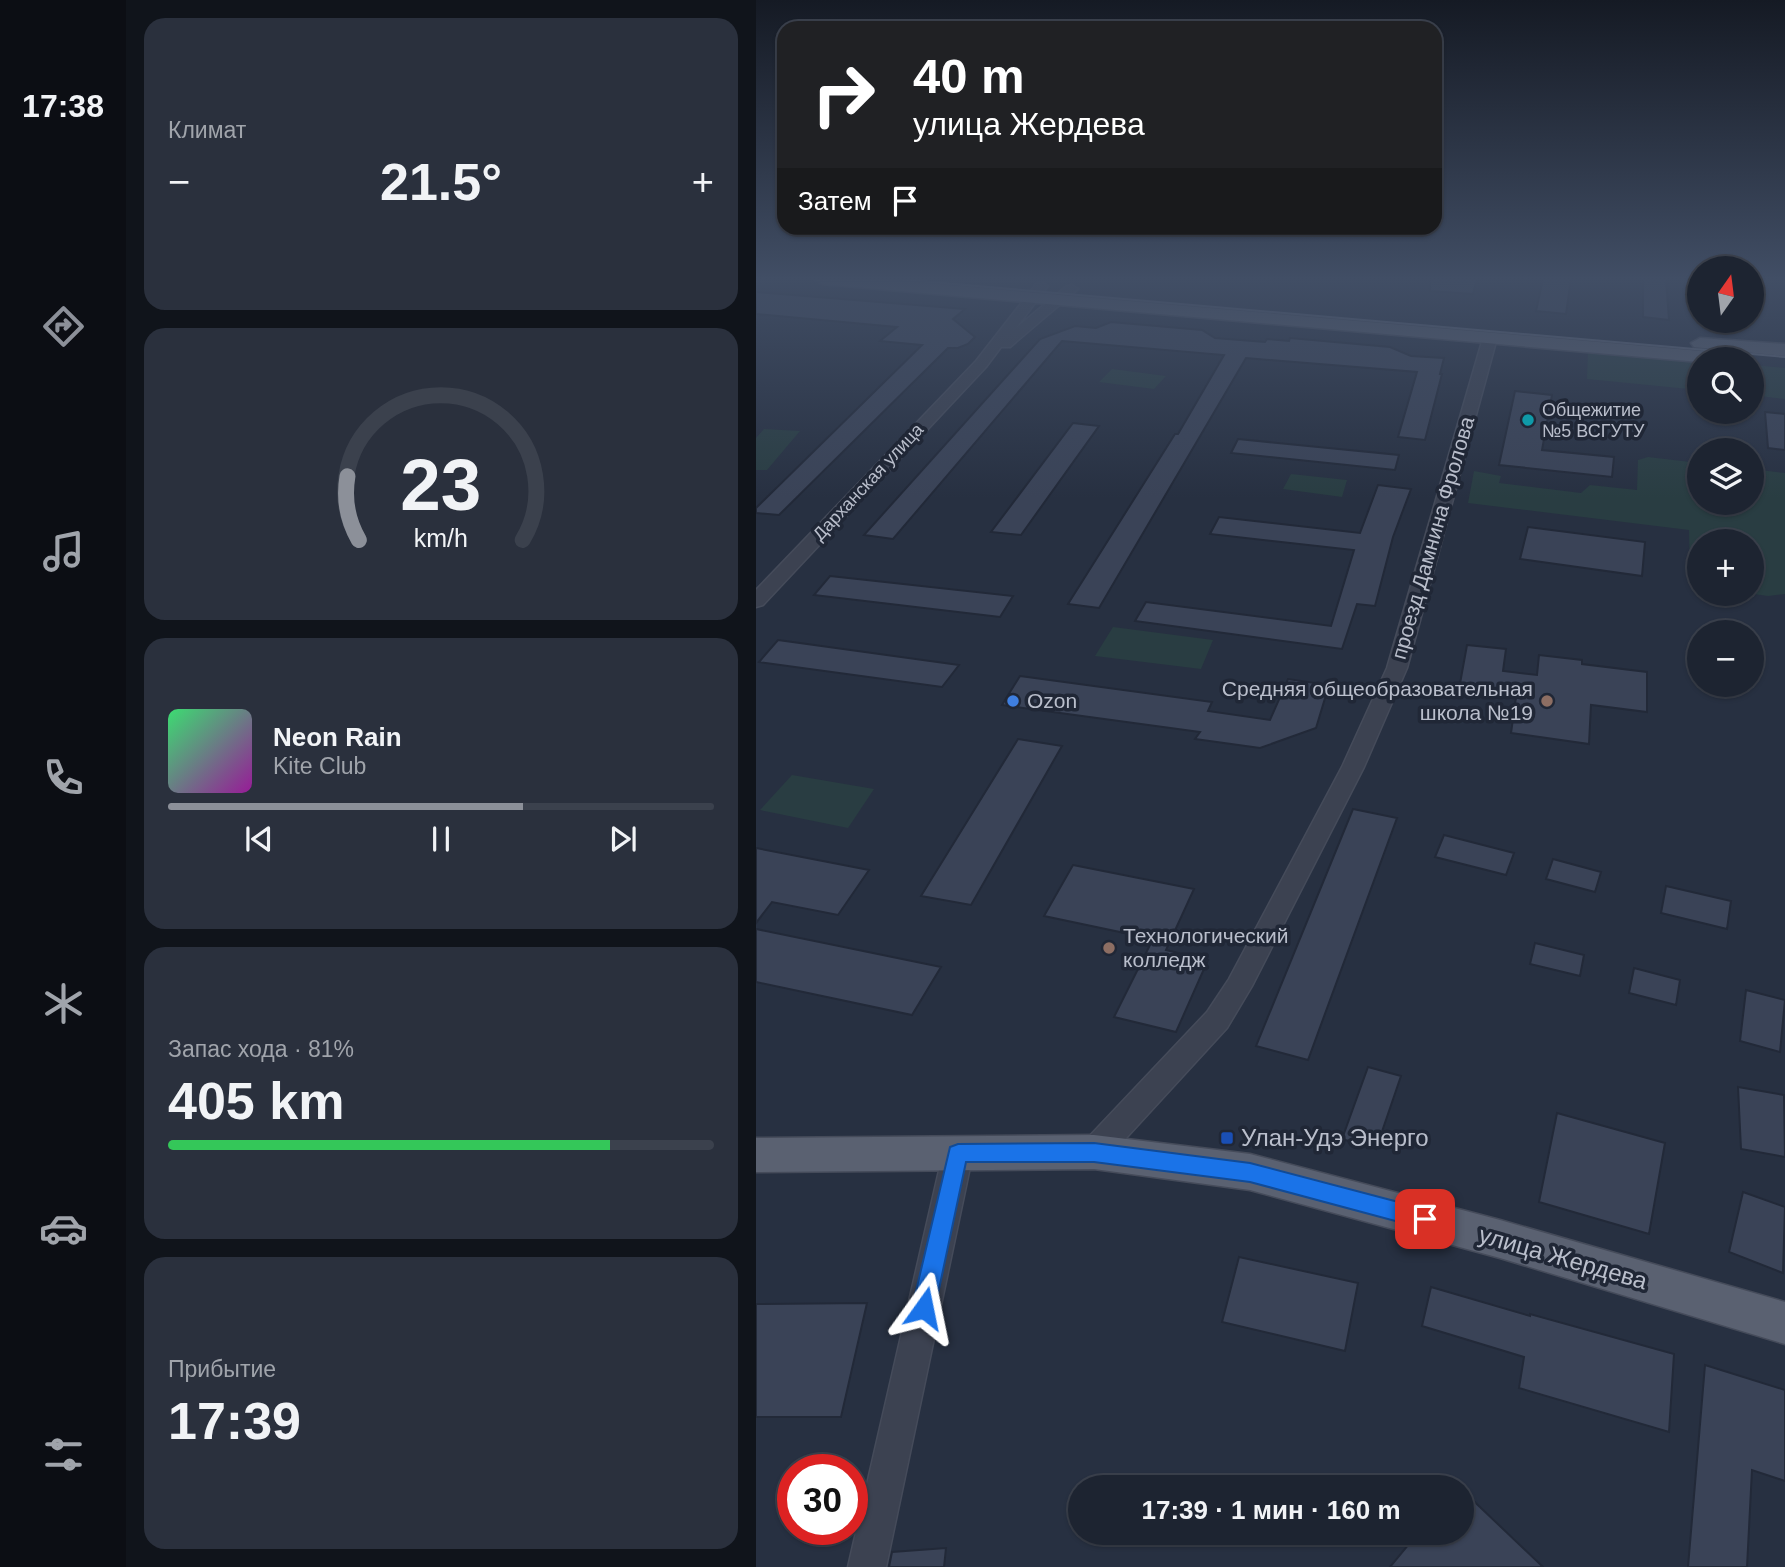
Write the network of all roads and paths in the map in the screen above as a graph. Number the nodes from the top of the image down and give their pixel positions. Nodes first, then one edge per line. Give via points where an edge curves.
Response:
1 (989, 352) edge
2 (995, 352) edge
3 (1486, 352) edge
4 (1647, 352) edge
5 (1687, 356) edge
6 (1764, 362) edge
7 (981, 363) junction
8 (1785, 364) edge
9 (756, 601) edge
10 (1094, 1152) junction
11 (958, 1153) junction
12 (756, 1155) edge
13 (1785, 1323) edge
14 (867, 1567) edge

1 - 7 street, Дарханская улица
2 - 7 street, Дарханская улица
3 - 10 street, проезд Дамнина Фролова via 1397,668 1353,767 1217,1020
4 - 5 main road
6 - 8 main road
7 - 9 street, Дарханская улица
10 - 11 main road, улица Жердева
10 - 13 main road, улица Жердева via 1250,1172
11 - 12 main road, улица Жердева
11 - 14 street

